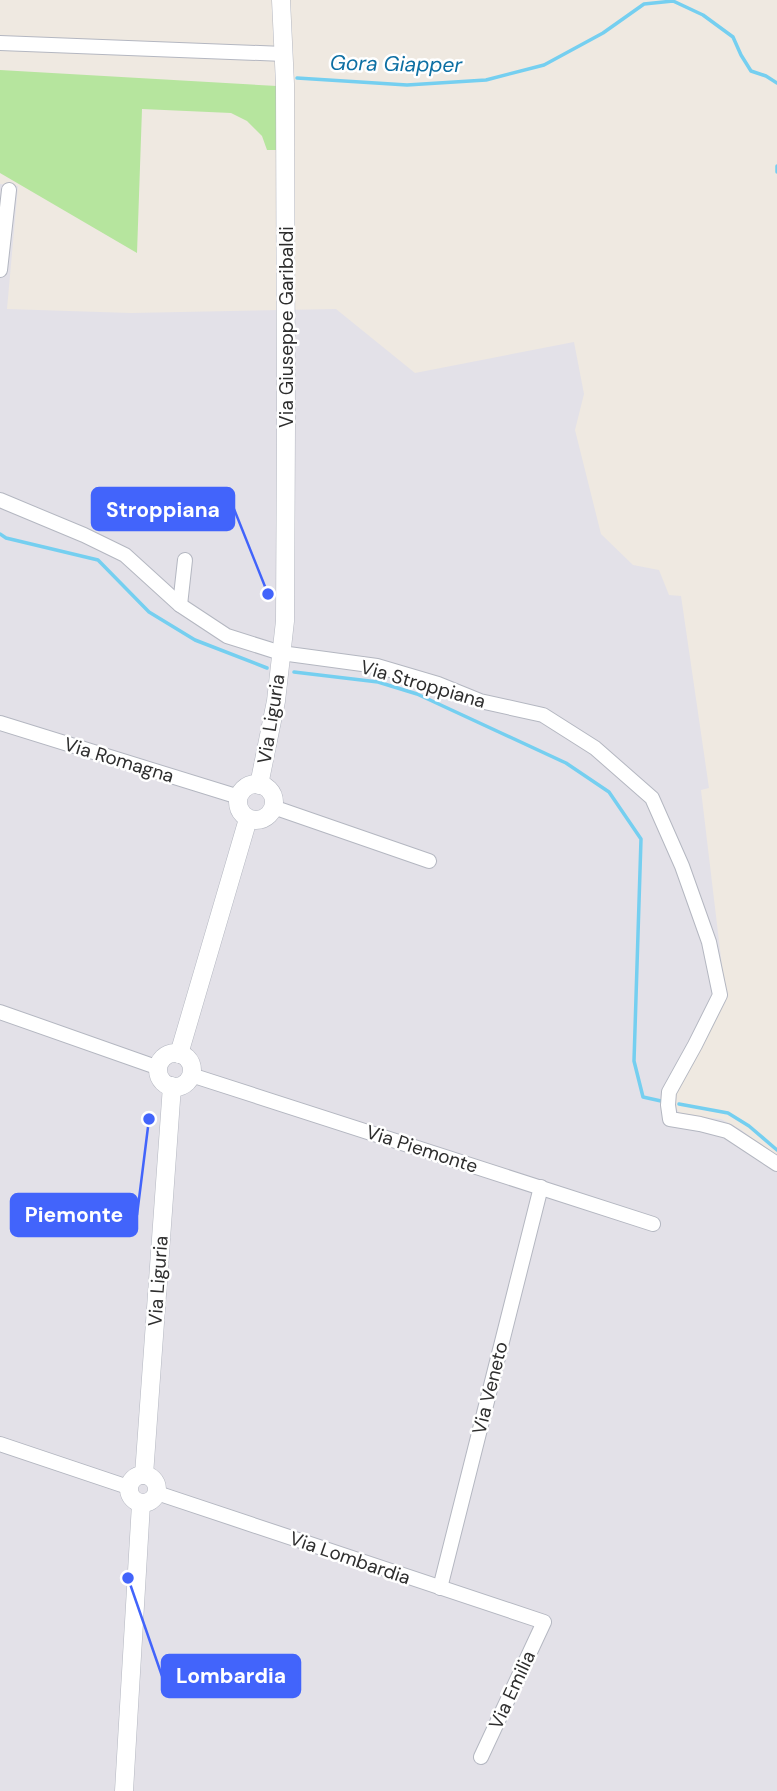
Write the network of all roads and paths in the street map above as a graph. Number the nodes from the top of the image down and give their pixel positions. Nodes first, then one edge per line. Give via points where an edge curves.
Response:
1 (281, 0) edge
2 (0, 43) edge
3 (284, 68) junction
4 (9, 190) dead end
5 (0, 270) edge
6 (0, 500) edge
7 (185, 560) dead end
8 (180, 605) junction
9 (281, 653) junction
10 (0, 723) edge
11 (260, 785) junction
12 (239, 797) junction
13 (273, 807) junction
14 (248, 818) junction
15 (429, 861) dead end
16 (0, 1012) edge
17 (179, 1054) junction
18 (159, 1068) junction
19 (191, 1075) junction
20 (172, 1086) junction
21 (777, 1164) edge
22 (541, 1187) junction
23 (653, 1224) dead end
24 (0, 1444) edge
25 (144, 1475) junction
26 (128, 1487) junction
27 (157, 1493) junction
28 (141, 1504) junction
29 (440, 1588) junction
30 (544, 1622) joint
31 (481, 1757) dead end
32 (124, 1791) edge

1 - 3 street, Via Giuseppe Garibaldi
2 - 3 street
3 - 9 street, Via Giuseppe Garibaldi via 286,437
4 - 5 street
6 - 8 street, Via Stroppiana via 125,555
7 - 8 street
8 - 9 street, Via Stroppiana via 227,636
9 - 11 street, Via Liguria
9 - 21 street, Via Stroppiana via 377,666 480,701 543,715 596,748 652,797 709,942 720,995 669,1092 670,1119 727,1131
10 - 12 street, Via Romagna
11 - 12 street via 249,786
11 - 13 street via 272,795
12 - 14 street via 240,812
13 - 14 street via 265,817
13 - 15 street
14 - 17 street
16 - 18 street
17 - 18 street via 168,1055
17 - 19 street via 190,1063
18 - 20 street via 163,1081
19 - 20 street via 186,1083
19 - 22 street, Via Piemonte
20 - 25 street, Via Liguria
22 - 23 street, Via Piemonte
22 - 29 street, Via Veneto
24 - 26 street
25 - 26 street via 136,1476
25 - 27 street via 155,1482
26 - 28 street
27 - 28 street via 153,1500
27 - 29 street, Via Lombardia
28 - 32 street
29 - 30 street, Via Lombardia
30 - 31 street, Via Emilia

